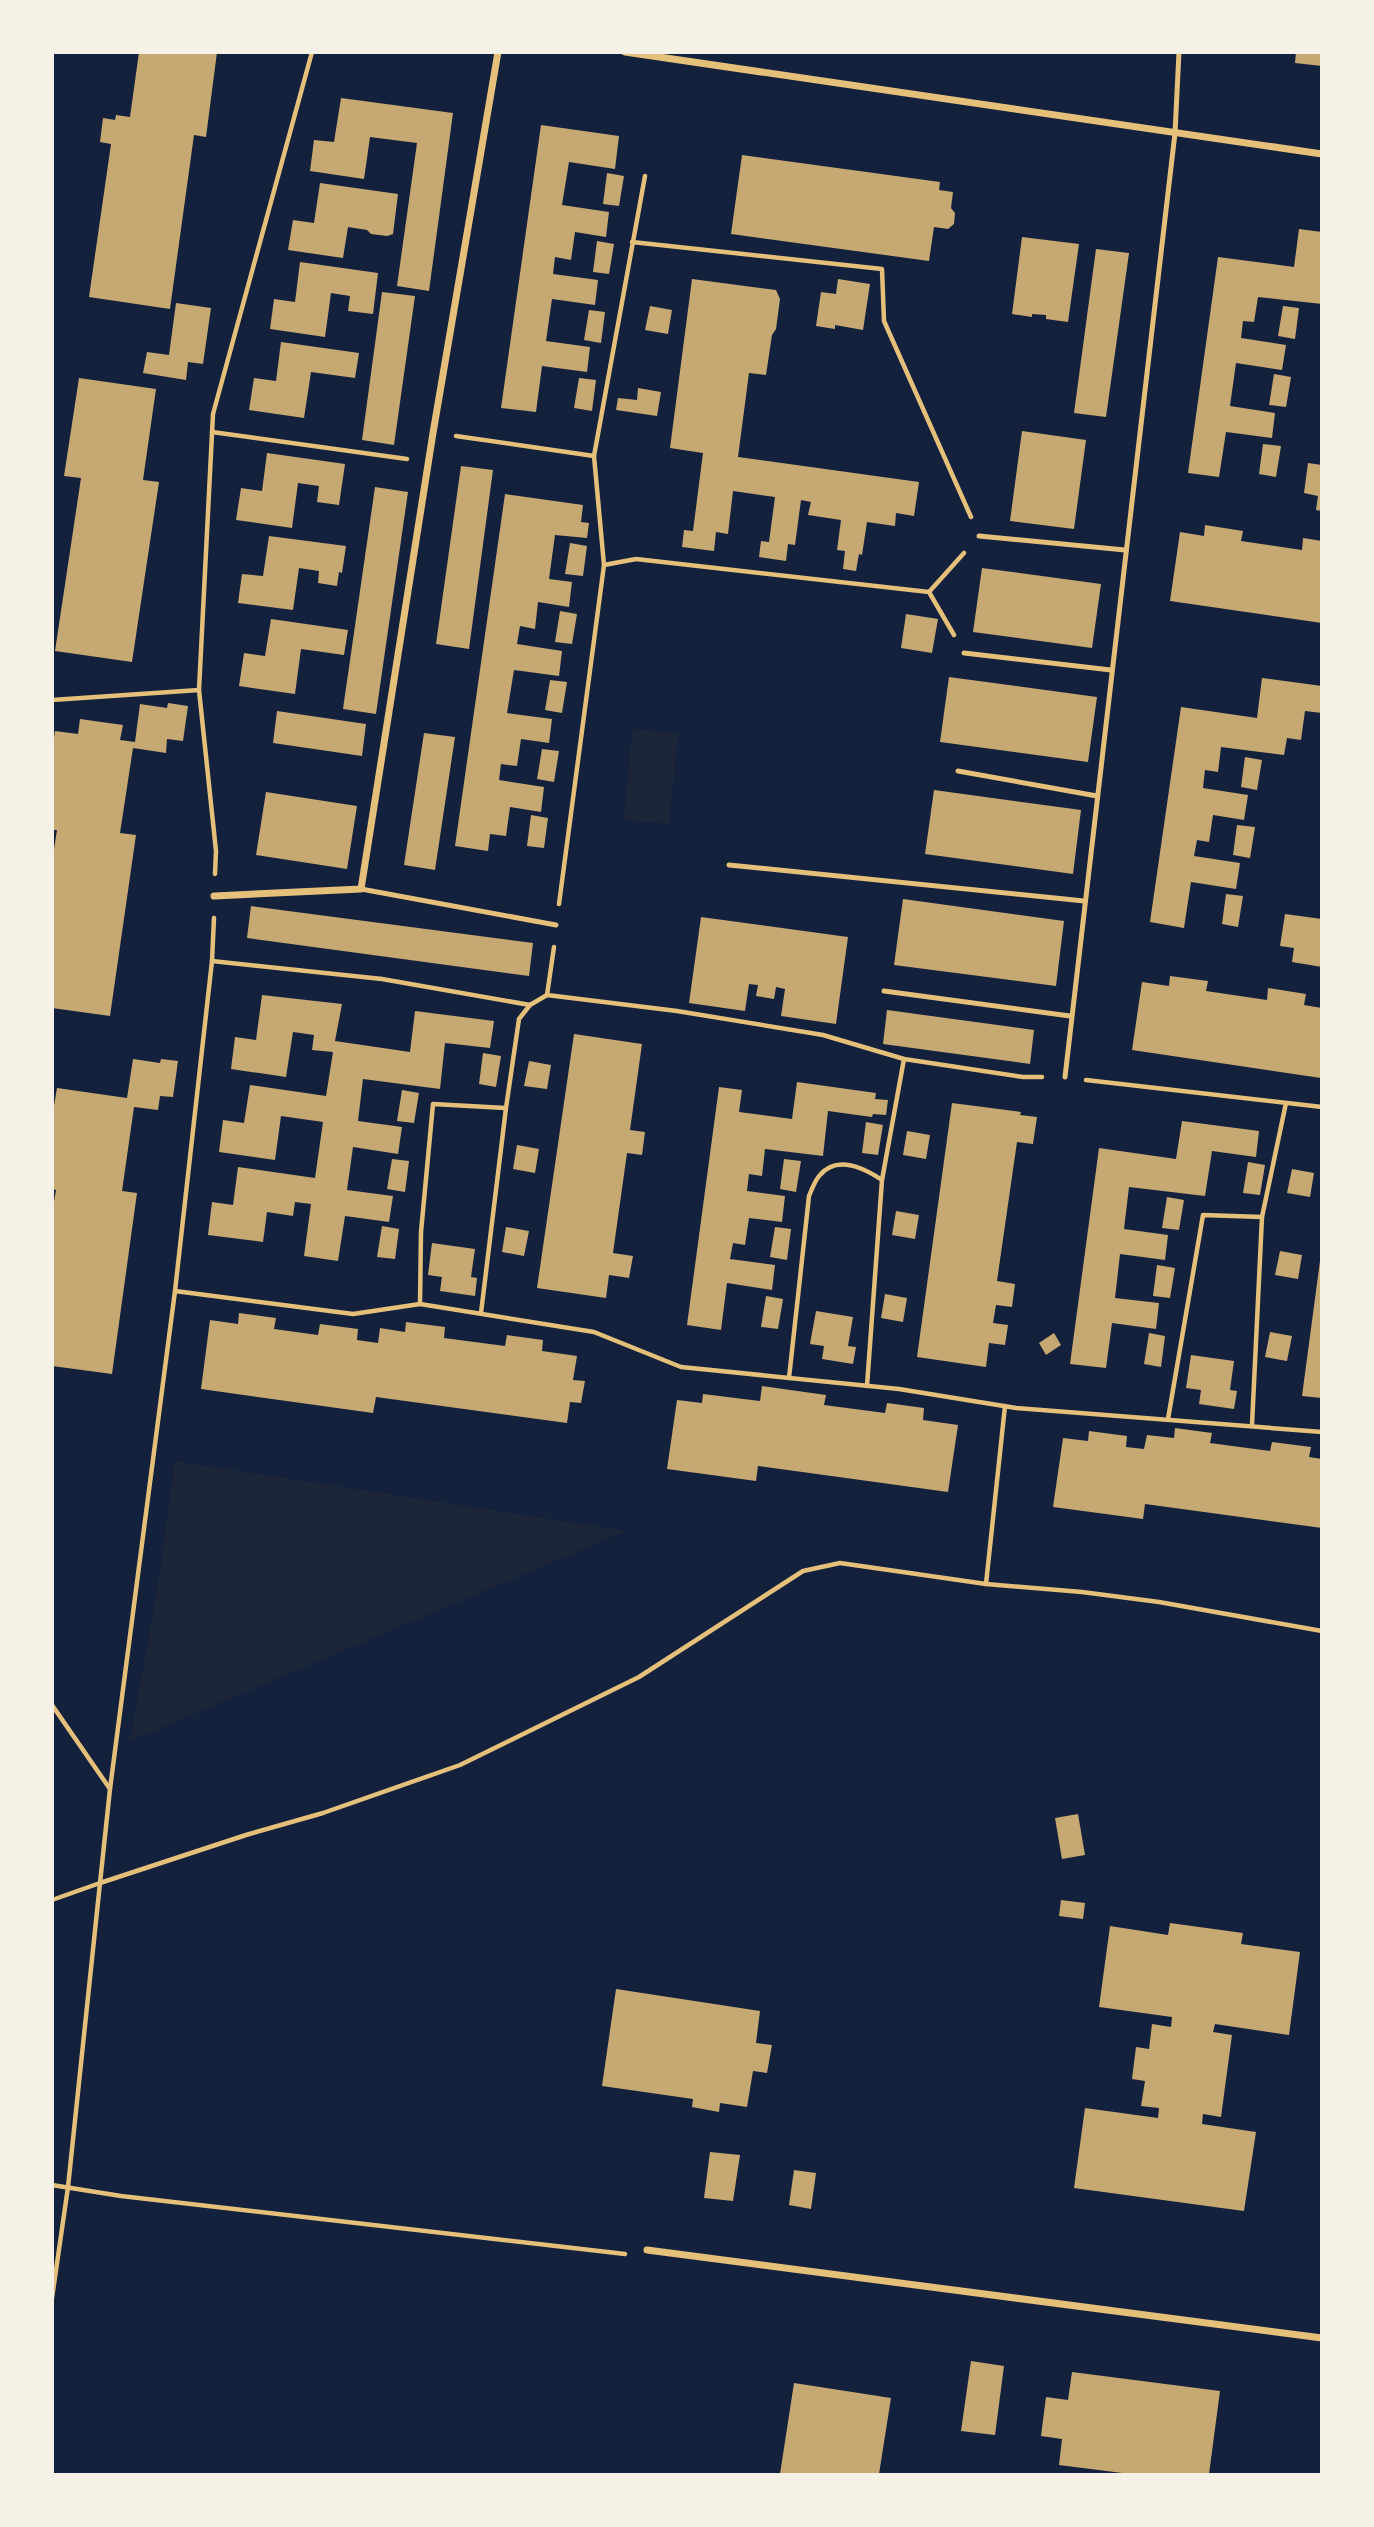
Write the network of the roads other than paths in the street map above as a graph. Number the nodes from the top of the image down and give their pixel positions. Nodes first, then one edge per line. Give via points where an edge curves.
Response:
1 (498, 52) edge
2 (625, 52) edge
3 (1179, 52) edge
4 (1175, 133) junction
5 (1321, 154) edge
6 (979, 536) road end
7 (1125, 550) junction
8 (964, 653) road end
9 (1111, 670) junction
10 (958, 771) dead end
11 (1097, 796) junction
12 (729, 865) dead end
13 (362, 889) junction
14 (214, 896) road end
15 (1084, 901) junction
16 (556, 925) road end
17 (884, 991) dead end
18 (1070, 1016) junction
19 (1065, 1077) road end
20 (647, 2250) road end
21 (1321, 2338) edge

1 - 13 street
2 - 4 street
3 - 4 lane
4 - 5 street
4 - 7 lane
6 - 7 lane
7 - 9 lane
8 - 9 lane
9 - 11 lane
10 - 11 lane
11 - 15 lane
12 - 15 lane
13 - 14 street
13 - 16 lane
15 - 18 lane
17 - 18 lane
18 - 19 lane
20 - 21 street

